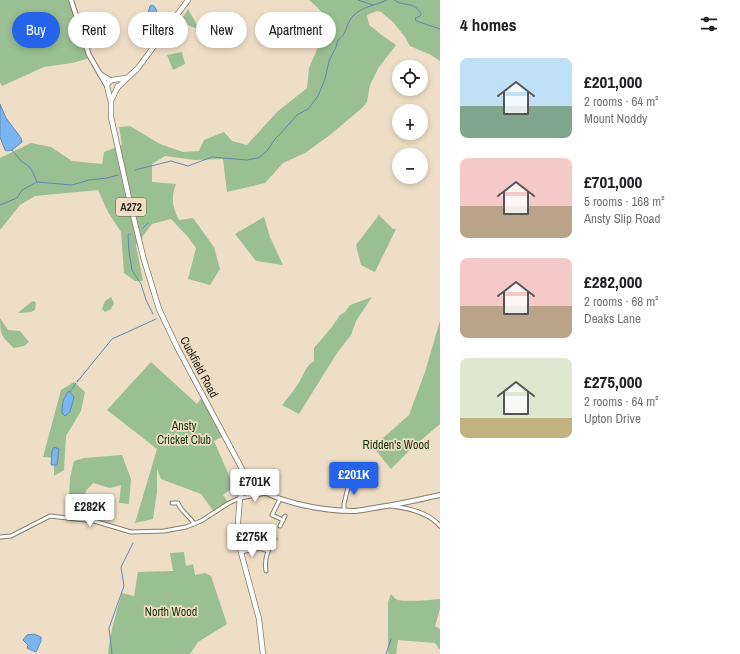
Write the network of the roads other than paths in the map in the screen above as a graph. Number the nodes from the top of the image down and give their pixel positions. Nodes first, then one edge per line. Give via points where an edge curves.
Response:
1 (72, 0) edge
2 (188, 0) edge
3 (100, 73) junction
4 (126, 78) junction
5 (112, 80) junction
6 (108, 88) junction
7 (117, 88) junction
8 (111, 102) junction
9 (350, 479) dead end
10 (249, 482) junction
11 (266, 493) junction
12 (440, 495) edge
13 (240, 498) junction
14 (280, 499) junction
15 (182, 501) dead end
16 (172, 503) dead end
17 (178, 503) junction
18 (401, 505) junction
19 (344, 511) junction
20 (284, 516) dead end
21 (283, 520) junction
22 (194, 524) junction
23 (280, 526) dead end
24 (440, 526) edge
25 (0, 537) edge
26 (275, 539) dead end
27 (240, 552) junction
28 (268, 552) junction
29 (266, 571) dead end
30 (263, 654) edge

1 - 3 main road via 89,55
2 - 4 highway, A272 via 141,65
3 - 5 main road
3 - 6 main road
4 - 5 highway
4 - 7 highway, A272
5 - 6 highway via 108,83
5 - 7 highway via 118,83
6 - 7 highway via 112,91
6 - 8 highway, Cuckfield Road / A272
7 - 8 highway, Cuckfield Road / A272
8 - 10 highway, Cuckfield Road / A272 via 111,117 131,207 159,309
9 - 19 street
10 - 11 main road, Cuckfield Road
10 - 13 highway
11 - 13 street
11 - 14 main road, Cuckfield Road
12 - 18 main road, Cuckfield Road
13 - 22 street
13 - 27 highway
14 - 19 main road, Cuckfield Road
14 - 21 street via 272,515
15 - 17 street
16 - 17 street
17 - 22 street
18 - 19 main road, Cuckfield Road
18 - 24 street via 424,514
20 - 21 street
21 - 23 street
22 - 25 street via 164,531 131,532 94,521 50,516 12,536
26 - 28 street
27 - 28 street via 260,548
27 - 30 highway via 259,619
28 - 29 street

